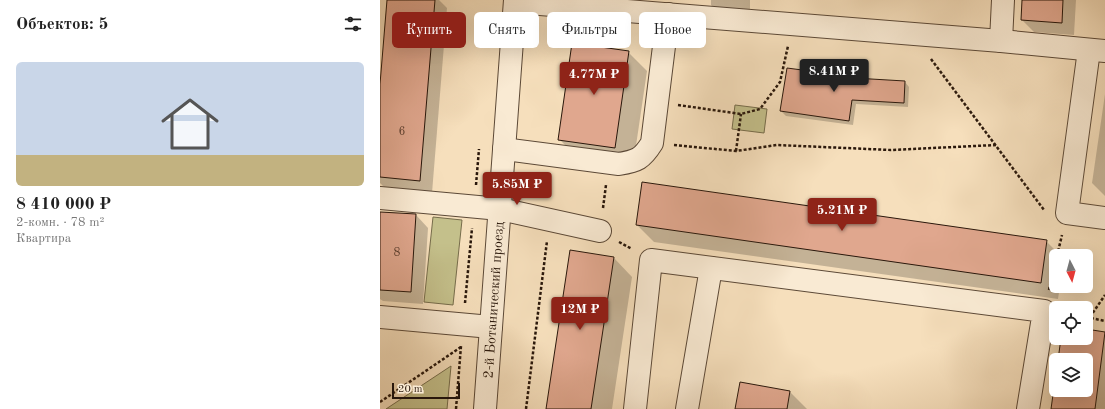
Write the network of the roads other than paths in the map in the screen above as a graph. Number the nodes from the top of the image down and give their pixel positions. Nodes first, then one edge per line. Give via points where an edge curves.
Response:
1 (1003, 0) edge
2 (515, 1) edge
3 (644, 12) edge
4 (706, 17) edge
5 (1001, 41) junction
6 (664, 48) edge
7 (1097, 51) edge
8 (504, 149) junction
9 (380, 198) edge
10 (500, 209) junction
11 (1105, 218) edge
12 (600, 231) road end
13 (711, 268) junction
14 (380, 317) edge
15 (491, 328) junction
16 (485, 409) edge
17 (635, 409) edge
18 (688, 409) edge
19 (1028, 409) edge

1 - 5 street
2 - 3 street
2 - 8 street, 2-й Ботанический проезд
4 - 5 street
5 - 7 street
6 - 8 street via 652,142 644,156 633,162 619,164
7 - 11 street via 1068,212
8 - 10 street, 2-й Ботанический проезд
9 - 10 street
10 - 12 street
10 - 15 street, 2-й Ботанический проезд
13 - 17 street via 651,260
13 - 18 street
13 - 19 street via 1044,311
14 - 15 street
15 - 16 street, 2-й Ботанический проезд

